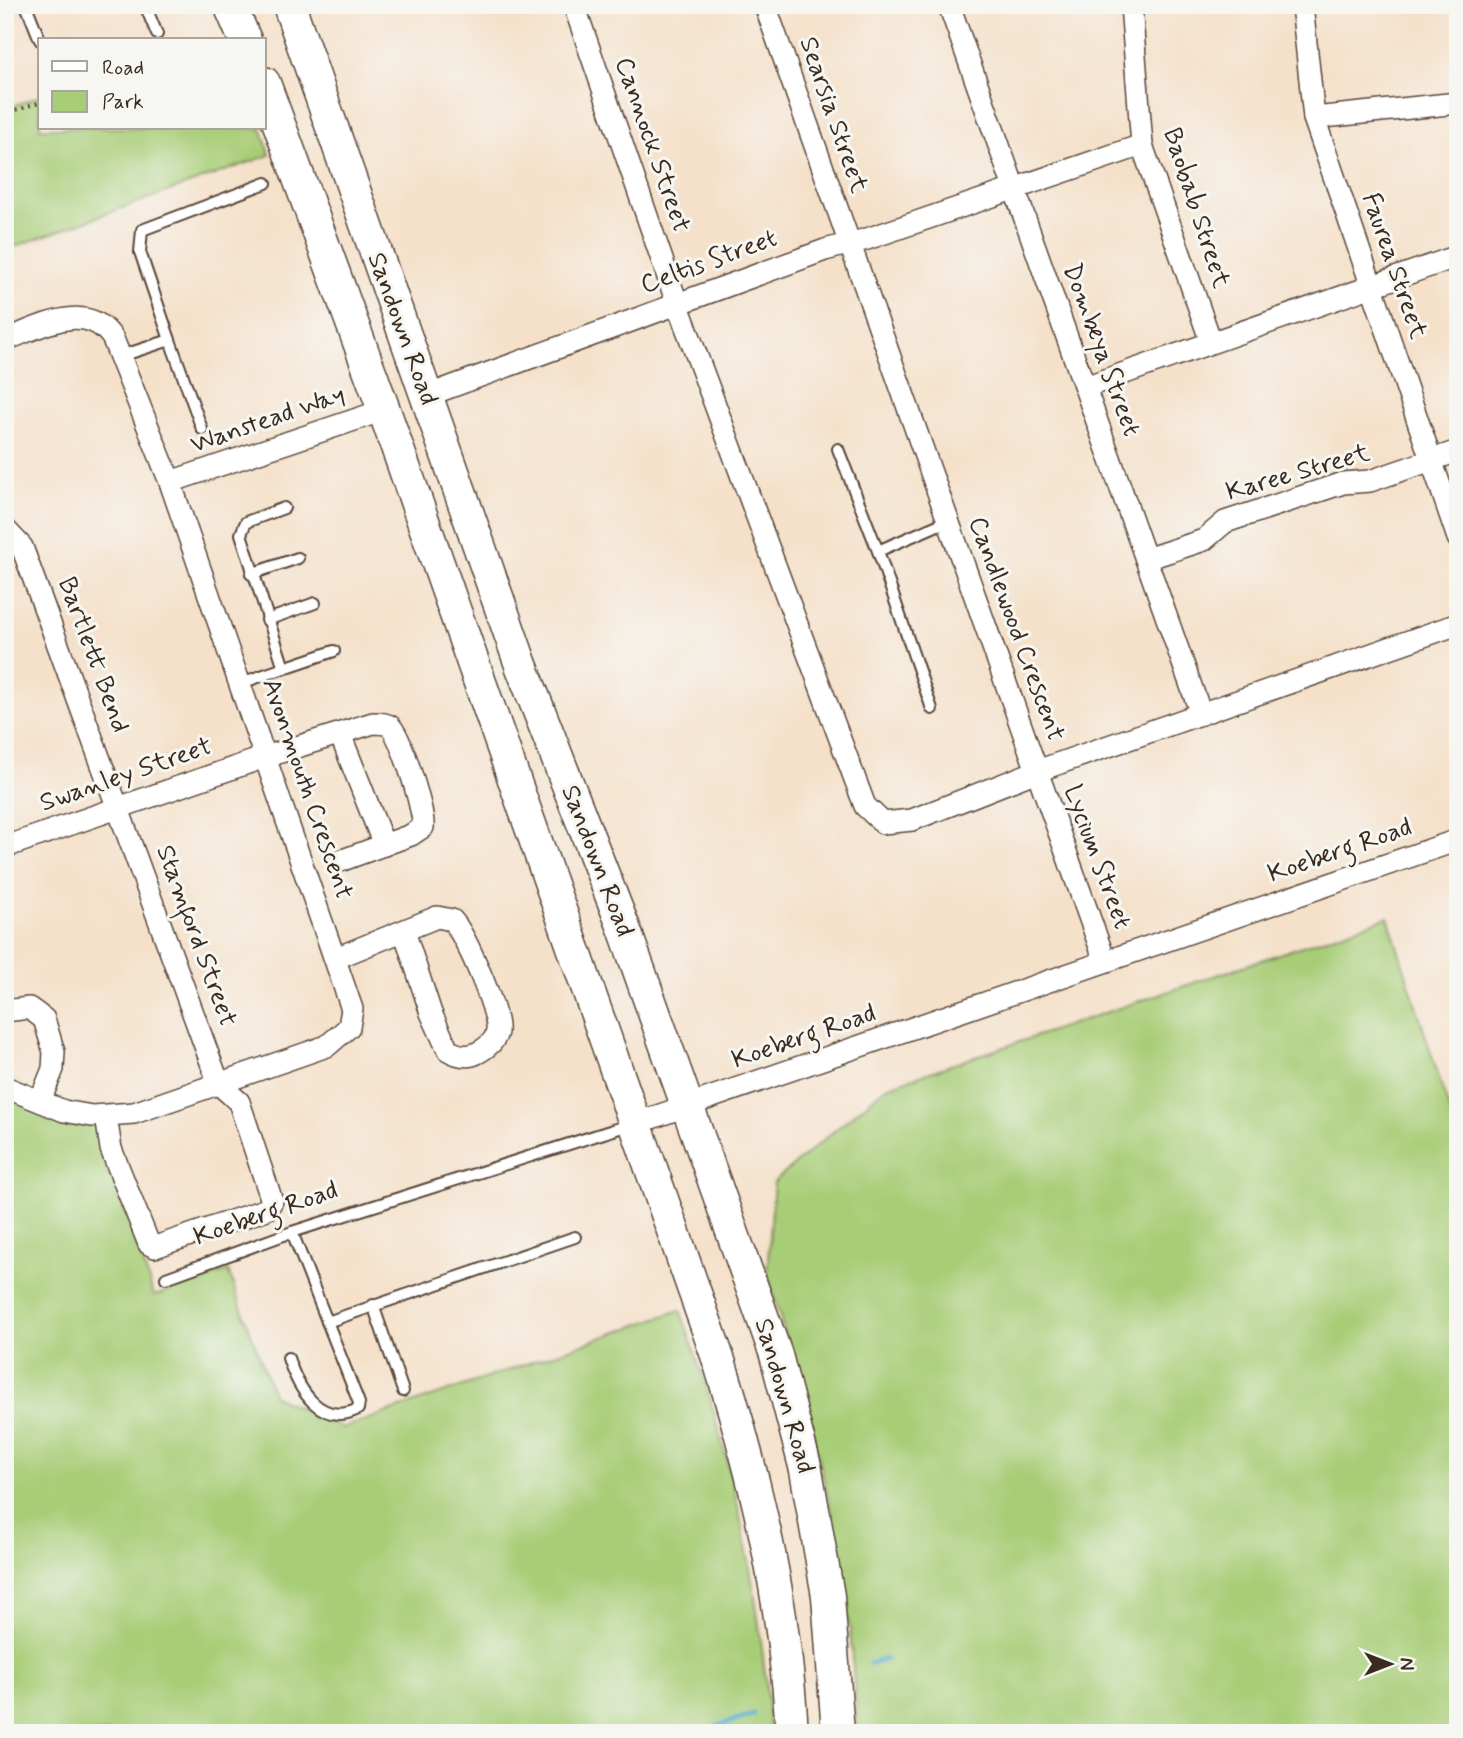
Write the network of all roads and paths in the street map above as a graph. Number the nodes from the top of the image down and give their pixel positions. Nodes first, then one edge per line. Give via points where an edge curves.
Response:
1 (26, 5) edge
2 (145, 5) edge
3 (230, 5) edge
4 (289, 5) edge
5 (574, 5) edge
6 (949, 5) edge
7 (1131, 5) edge
8 (1302, 5) edge
9 (766, 6) edge
10 (157, 34) dead end
11 (39, 38) edge
12 (244, 38) edge
13 (266, 88) edge
14 (38, 103) edge
15 (1458, 103) edge
16 (5, 108) edge
17 (12, 112) junction
18 (1314, 118) junction
19 (5, 119) edge
20 (1142, 145) junction
21 (266, 183) dead end
22 (1014, 189) junction
23 (5, 197) edge
24 (5, 240) edge
25 (849, 244) junction
26 (1458, 256) edge
27 (1371, 286) junction
28 (677, 303) junction
29 (5, 340) edge
30 (170, 340) junction
31 (1211, 342) junction
32 (121, 356) junction
33 (1085, 387) junction
34 (426, 396) junction
35 (384, 410) junction
36 (202, 429) dead end
37 (838, 449) dead end
38 (1458, 451) edge
39 (1431, 461) junction
40 (170, 482) junction
41 (284, 508) dead end
42 (947, 521) junction
43 (5, 528) edge
44 (1458, 538) edge
45 (878, 551) junction
46 (298, 558) dead end
47 (1146, 559) junction
48 (251, 574) junction
49 (315, 603) dead end
50 (267, 620) junction
51 (1458, 624) edge
52 (334, 651) dead end
53 (284, 668) junction
54 (241, 683) junction
55 (932, 709) dead end
56 (1201, 714) junction
57 (340, 734) junction
58 (265, 757) junction
59 (1037, 771) junction
60 (119, 807) junction
61 (1458, 840) edge
62 (384, 845) junction
63 (5, 847) edge
64 (340, 861) dead end
65 (404, 932) junction
66 (336, 958) junction
67 (1105, 961) junction
68 (5, 1011) edge
69 (219, 1084) junction
70 (5, 1087) edge
71 (40, 1101) junction
72 (689, 1106) junction
73 (106, 1116) junction
74 (634, 1124) junction
75 (292, 1232) junction
76 (575, 1237) dead end
77 (166, 1278) dead end
78 (373, 1305) junction
79 (327, 1321) junction
80 (288, 1358) dead end
81 (403, 1391) dead end
82 (792, 1733) edge
83 (838, 1733) edge

1 - 11 lane
2 - 10 lane
3 - 12 main road
4 - 34 main road, Sandown Road
5 - 28 street, Cannock Street
6 - 22 street, Dombeya Street
7 - 20 street, Baobab Street
8 - 18 street, Faurea Street
9 - 25 street, Searsia Street
13 - 35 main road, Sandown Road
14 - 17 path
15 - 18 street
16 - 17 path
17 - 19 path
18 - 27 street, Faurea Street
20 - 22 street, Celtis Street
20 - 31 street, Baobab Street
21 - 30 lane via 142,230 140,252
22 - 25 street, Celtis Street
22 - 33 street, Dombeya Street
23 - 24 path
25 - 28 street, Celtis Street
25 - 42 street, Candlewood Crescent
26 - 27 street
27 - 31 street
27 - 39 street, Faurea Street
28 - 34 street, Celtis Street
28 - 59 street, Cannock Street via 865,806 883,822 912,820
29 - 32 street, Avonmouth Crescent via 64,319 90,318 109,332
30 - 32 lane
30 - 36 lane
31 - 33 street
32 - 40 street, Avonmouth Crescent
33 - 47 street, Dombeya Street
34 - 72 main road, Sandown Road via 521,666
35 - 40 street, Wanstead Way
35 - 74 main road, Sandown Road
37 - 45 lane
38 - 39 street, Karee Street
39 - 44 street, Faurea Street
39 - 47 street, Karee Street via 1370,481 1343,483 1225,522 1204,540
40 - 54 street, Avonmouth Crescent
41 - 48 lane via 246,522 242,529
42 - 45 lane
42 - 59 street, Candlewood Crescent
43 - 60 street, Bartlett Bend via 22,547
45 - 55 lane
46 - 48 lane
47 - 56 street, Dombeya Street
48 - 50 lane
49 - 50 lane
50 - 53 lane
51 - 56 street, Candlewood Crescent
52 - 53 lane
53 - 54 lane
54 - 58 street, Avonmouth Crescent
56 - 59 street, Candlewood Crescent
57 - 58 street, Swanley Street
57 - 62 street
57 - 62 street, Swanley Street via 383,723 396,734 424,820 417,832
58 - 60 street, Swanley Street
58 - 66 street, Avonmouth Crescent
59 - 67 street, Lycium Street
60 - 63 street, Swanley Street
60 - 69 street, Stamford Street
61 - 67 street, Koeberg Road
62 - 64 street
65 - 65 street via 437,917 456,924 498,1023 491,1044 477,1054 448,1051
65 - 66 street
66 - 69 street, Avonmouth Crescent via 352,1009 349,1027 340,1038
67 - 72 street, Koeberg Road
68 - 71 street via 29,1008 44,1019 55,1060
69 - 73 street, Avonmouth Crescent via 134,1113
69 - 73 street via 239,1102 272,1202 267,1209 155,1247 149,1244 111,1149
70 - 71 street, Avonmouth Crescent
71 - 73 street, Avonmouth Crescent via 64,1111
72 - 74 street, Koeberg Road
72 - 83 main road, Sandown Road via 776,1355 806,1470 828,1596
74 - 75 lane, Koeberg Road
74 - 82 main road, Sandown Road via 720,1364 753,1476 775,1574 790,1681
75 - 77 lane, Koeberg Road
75 - 79 lane
76 - 78 lane
78 - 79 lane
78 - 81 lane
79 - 80 lane via 359,1404 356,1411 334,1414 305,1396

